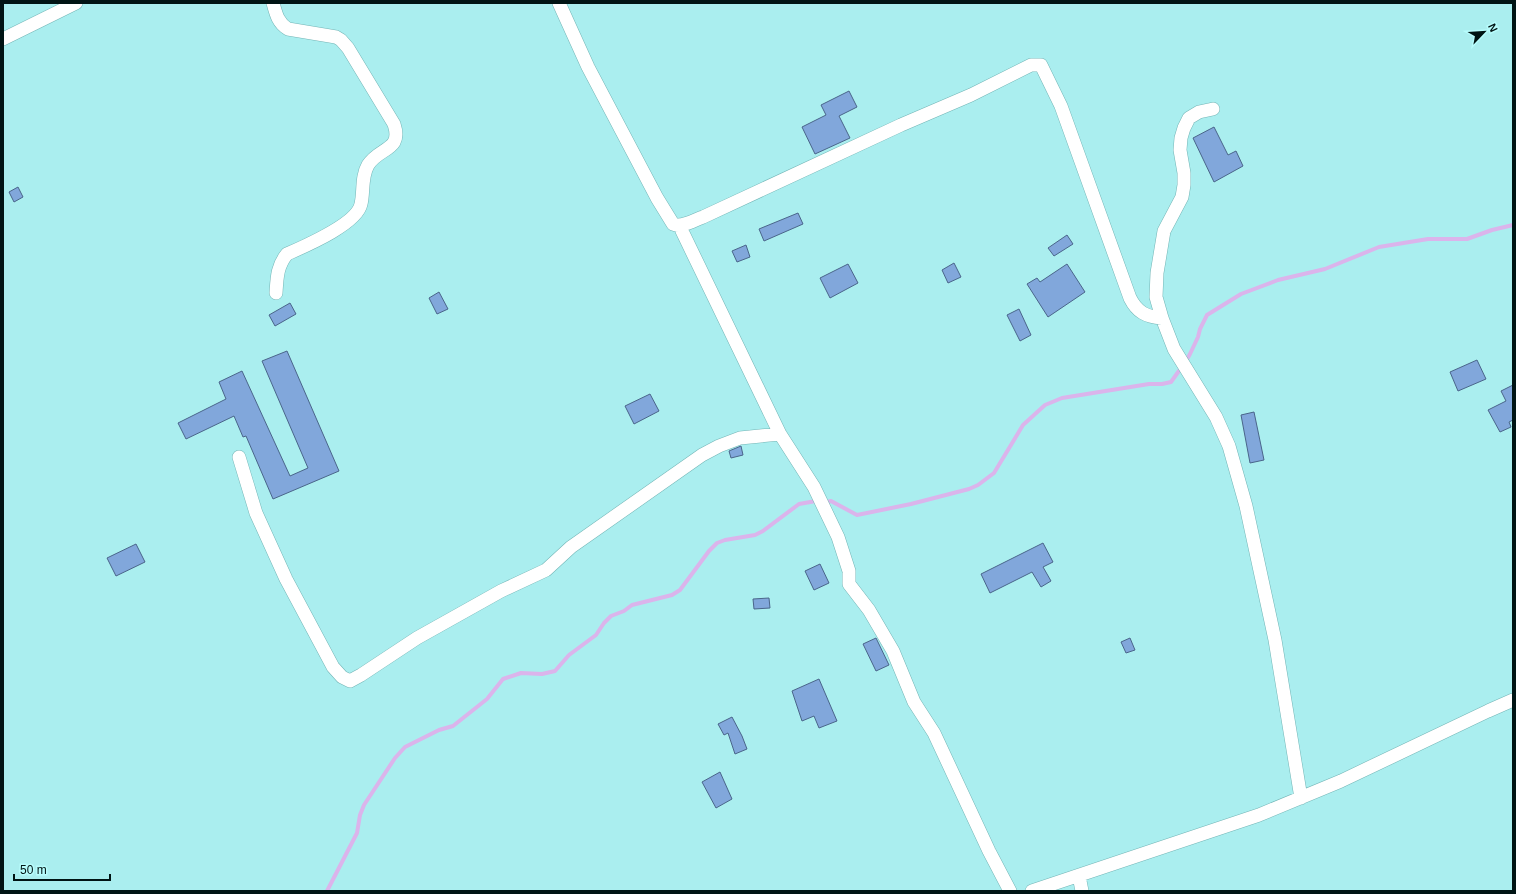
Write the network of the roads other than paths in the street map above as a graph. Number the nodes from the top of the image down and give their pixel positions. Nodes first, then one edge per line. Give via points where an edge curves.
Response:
1 (76, 3) edge
2 (273, 3) edge
3 (559, 3) edge
4 (3, 39) edge
5 (1213, 109) dead end
6 (683, 225) junction
7 (276, 293) dead end
8 (1162, 318) junction
9 (780, 434) junction
10 (239, 457) dead end
11 (1513, 700) edge
12 (1301, 798) junction
13 (1079, 876) junction
14 (1010, 891) edge
15 (1032, 891) edge
16 (1082, 891) edge

1 - 4 street
2 - 7 street via 282,26 329,35 345,44 397,133 395,142 368,165 364,173 361,206 355,216 344,225 287,254 278,273
3 - 6 street via 588,67 657,198 673,224
5 - 8 street via 1199,112 1189,118 1180,138 1184,172 1182,197 1164,231 1156,273 1156,297
6 - 8 street via 1038,64 1043,68 1061,106 1130,298 1139,311
6 - 9 street via 682,231
8 - 12 street via 1174,349 1216,418 1231,454 1246,506 1275,640
9 - 10 street via 740,438 702,455 571,547 546,570 501,591 417,638 350,681 332,667 286,579 256,513
9 - 14 street via 814,487 838,537 849,571 849,584 869,610 893,651 914,702 934,733
11 - 12 street
12 - 13 street via 1259,815
13 - 15 street
13 - 16 street

